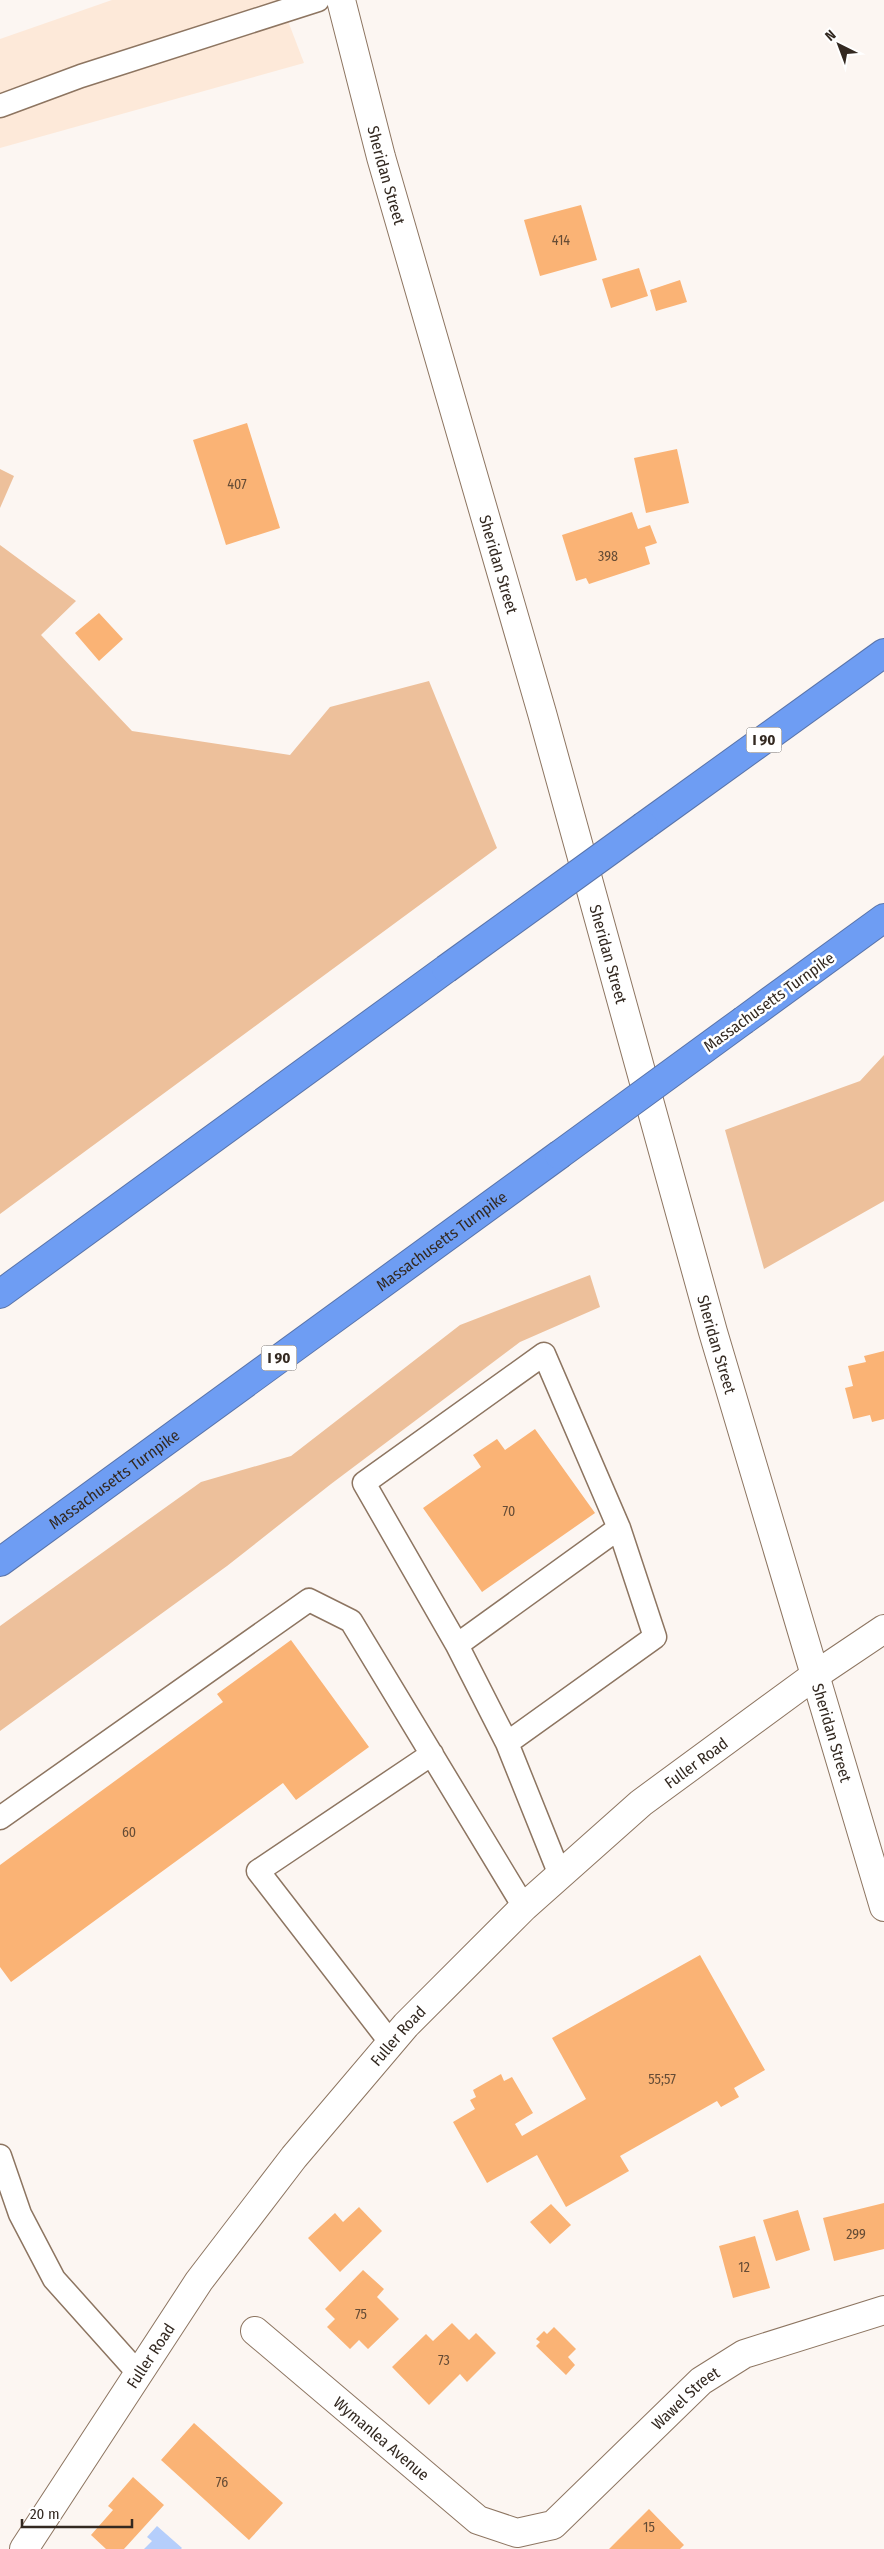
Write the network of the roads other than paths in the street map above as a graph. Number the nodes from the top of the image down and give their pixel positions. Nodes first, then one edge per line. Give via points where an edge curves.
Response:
1 (318, 0) edge
2 (341, 0) edge
3 (0, 106) edge
4 (884, 653) edge
5 (884, 918) edge
6 (0, 1294) edge
7 (619, 1528) junction
8 (0, 1562) edge
9 (884, 1629) edge
10 (457, 1645) junction
11 (814, 1676) junction
12 (507, 1743) junction
13 (432, 1754) junction
14 (0, 1818) edge
15 (560, 1876) junction
16 (884, 1907) edge
17 (524, 1908) junction
18 (391, 2043) junction
19 (0, 2156) edge
20 (884, 2310) edge
21 (255, 2331) dead end
22 (138, 2374) junction
23 (517, 2532) joint
24 (24, 2549) edge

1 - 3 lane via 81,76
2 - 11 street, Sheridan Street via 381,158 542,713 713,1332
4 - 6 highway, I 90, bridge
5 - 8 highway, Massachusetts Turnpike / I 90, bridge
7 - 10 lane
7 - 10 lane via 544,1354 364,1483
7 - 12 lane via 655,1637
9 - 11 street, Fuller Road
10 - 12 lane
11 - 15 street, Fuller Road via 641,1803
11 - 16 street, Sheridan Street
12 - 15 lane
13 - 14 lane via 351,1621 309,1600
13 - 17 lane
13 - 18 lane via 258,1871
15 - 17 street, Fuller Road
17 - 18 street, Fuller Road
18 - 22 street, Fuller Road via 294,2156 199,2281
19 - 22 lane via 20,2214 54,2279
20 - 23 street, Wawel Street via 744,2354 701,2382 553,2525
21 - 23 street, Wymanlea Avenue via 478,2520
22 - 24 street, Fuller Road

